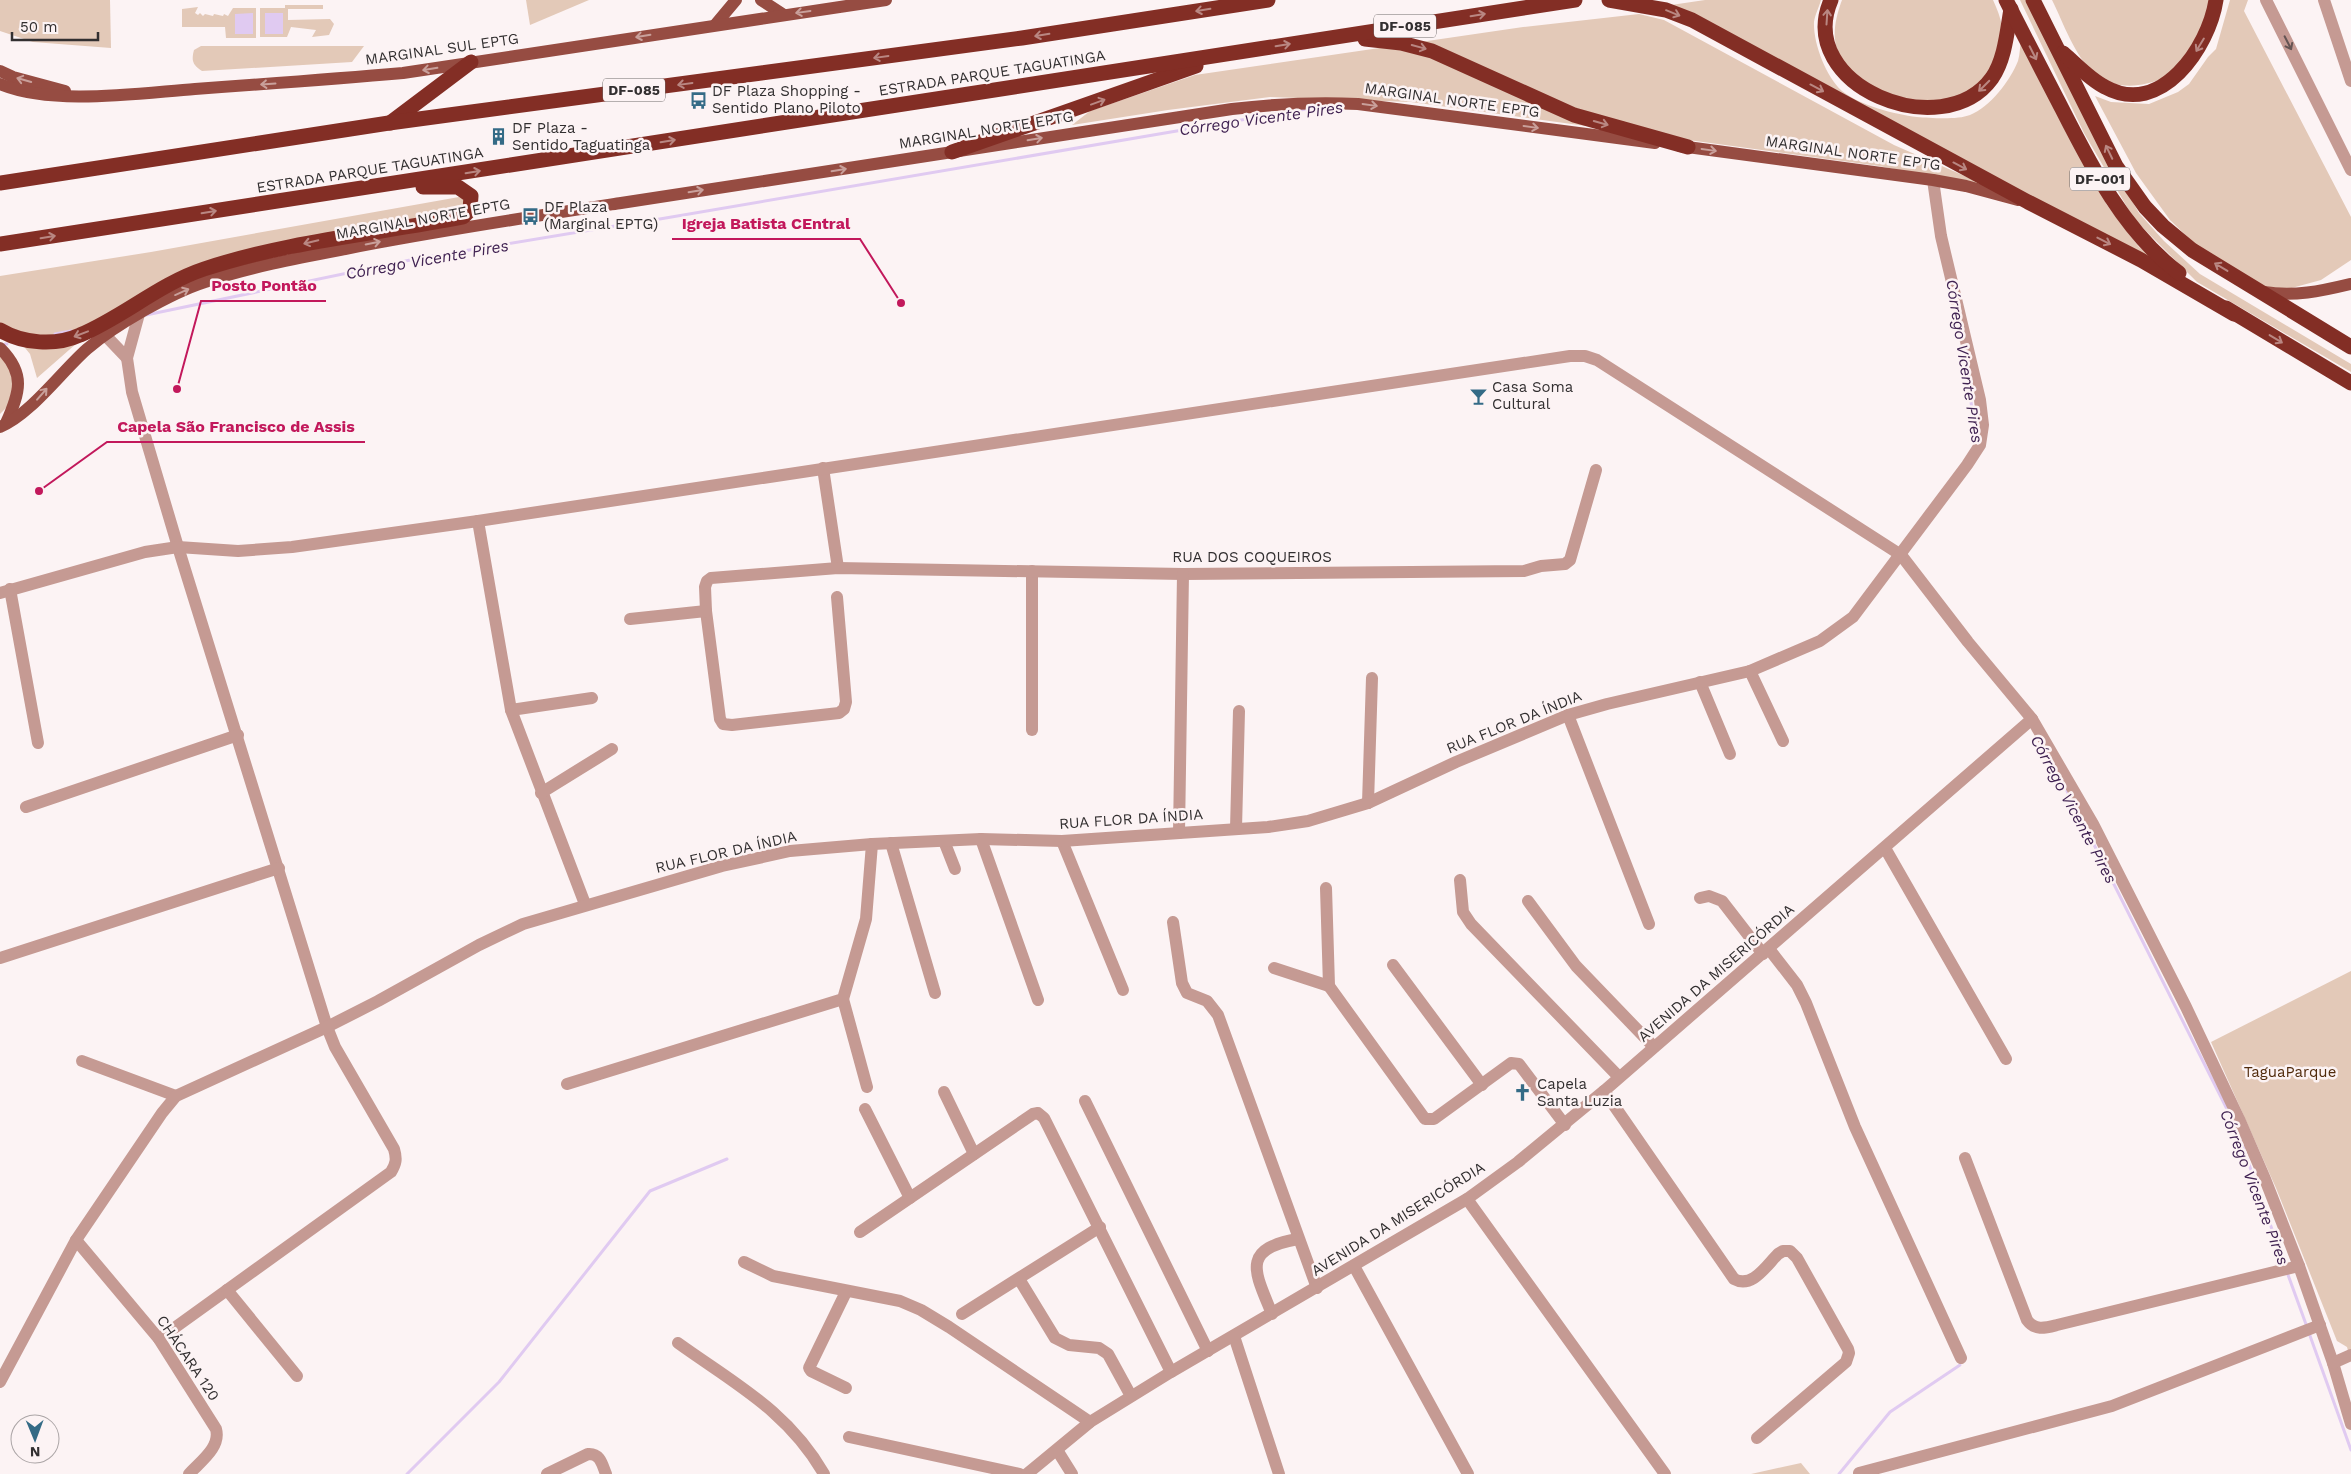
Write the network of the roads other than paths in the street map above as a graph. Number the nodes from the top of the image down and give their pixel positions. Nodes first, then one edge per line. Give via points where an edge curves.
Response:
1 (736, 0) edge
2 (761, 0) edge
3 (886, 0) edge
4 (1268, 0) edge
5 (1575, 0) edge
6 (1609, 0) edge
7 (1831, 0) edge
8 (2033, 0) edge
9 (2216, 0) edge
10 (2266, 0) edge
11 (2324, 0) edge
12 (2009, 5) edge
13 (784, 15) junction
14 (715, 25) junction
15 (1336, 37) junction
16 (2057, 47) junction
17 (1235, 53) junction
18 (471, 62) junction
19 (0, 71) edge
20 (2351, 81) edge
21 (0, 84) edge
22 (82, 95) junction
23 (389, 124) junction
24 (1688, 148) junction
25 (952, 152) junction
26 (2351, 170) edge
27 (1933, 180) junction
28 (0, 183) edge
29 (379, 186) junction
30 (2028, 202) junction
31 (0, 244) edge
32 (2351, 285) edge
33 (2263, 292) junction
34 (139, 314) junction
35 (2234, 314) junction
36 (0, 330) edge
37 (106, 336) junction
38 (2351, 347) edge
39 (0, 348) edge
40 (126, 358) junction
41 (2351, 383) edge
42 (2, 427) edge
43 (823, 468) junction
44 (1596, 470) dead end
45 (478, 521) junction
46 (178, 546) junction
47 (1901, 555) junction
48 (838, 568) junction
49 (1032, 571) junction
50 (1183, 574) junction
51 (5, 591) edge
52 (837, 597) dead end
53 (706, 611) junction
54 (630, 619) dead end
55 (1750, 670) junction
56 (1372, 678) dead end
57 (1700, 682) junction
58 (592, 698) dead end
59 (2018, 700) junction
60 (511, 710) junction
61 (1239, 711) dead end
62 (1568, 715) junction
63 (2032, 719) junction
64 (2020, 729) junction
65 (1032, 730) dead end
66 (238, 735) junction
67 (1783, 741) dead end
68 (38, 742) dead end
69 (612, 749) dead end
70 (1730, 754) dead end
71 (541, 793) junction
72 (1368, 803) junction
73 (26, 807) dead end
74 (1236, 828) junction
75 (1179, 833) junction
76 (981, 839) junction
77 (944, 841) junction
78 (1062, 841) junction
79 (891, 843) junction
80 (872, 844) junction
81 (1885, 848) junction
82 (279, 868) junction
83 (955, 869) dead end
84 (1460, 880) dead end
85 (1326, 888) dead end
86 (1700, 898) dead end
87 (1528, 901) dead end
88 (585, 904) junction
89 (1173, 922) dead end
90 (1649, 924) dead end
91 (1766, 952) junction
92 (0, 958) edge
93 (1393, 965) dead end
94 (1274, 968) dead end
95 (1329, 986) junction
96 (1123, 990) dead end
97 (935, 993) dead end
98 (843, 999) junction
99 (1038, 1000) dead end
100 (327, 1026) junction
101 (1654, 1047) junction
102 (2006, 1059) dead end
103 (82, 1061) dead end
104 (1619, 1077) junction
105 (567, 1084) dead end
106 (1482, 1084) junction
107 (867, 1087) dead end
108 (1604, 1091) junction
109 (944, 1092) dead end
110 (176, 1096) junction
111 (1085, 1101) dead end
112 (866, 1109) dead end
113 (1565, 1125) junction
114 (974, 1154) junction
115 (1965, 1158) dead end
116 (910, 1198) junction
117 (1467, 1199) junction
118 (1100, 1227) junction
119 (860, 1232) dead end
120 (1298, 1239) junction
121 (76, 1240) junction
122 (744, 1262) dead end
123 (1354, 1266) junction
124 (2299, 1266) junction
125 (1018, 1279) junction
126 (1317, 1288) junction
127 (227, 1290) junction
128 (846, 1292) junction
129 (962, 1314) dead end
130 (1272, 1314) junction
131 (2320, 1325) junction
132 (1234, 1336) junction
133 (159, 1339) junction
134 (678, 1344) dead end
135 (1208, 1351) junction
136 (2351, 1355) edge
137 (1961, 1358) dead end
138 (2333, 1362) junction
139 (1171, 1372) junction
140 (297, 1376) dead end
141 (0, 1382) edge
142 (846, 1388) dead end
143 (1131, 1396) junction
144 (1090, 1422) junction
145 (2351, 1424) edge
146 (849, 1437) dead end
147 (1757, 1438) dead end
148 (1057, 1450) junction
149 (1859, 1473) edge
150 (189, 1474) edge
151 (547, 1474) edge
152 (606, 1474) edge
153 (824, 1474) edge
154 (1020, 1474) edge
155 (1027, 1474) edge
156 (1072, 1474) edge
157 (1279, 1474) edge
158 (1468, 1474) edge
159 (1665, 1474) edge

1 - 14 main road
2 - 13 main road
3 -> 13 main road, MARGINAL SUL EPTG
4 -> 23 highway, ESTRADA PARQUE TAGUATINGA / DF-085 via 1022,38
15 -> 5 highway, ESTRADA PARQUE TAGUATINGA / DF-085
6 -> 30 highway via 1666,10 1692,20
12 -> 7 highway via 2005,44 1992,78 1965,100 1929,108 1905,105 1881,96 1842,72 1829,50 1826,29
8 - 16 highway, DF-001
9 -> 16 highway via 2214,14 2191,60 2175,77 2157,89 2140,94 2105,88
10 -> 26 street
11 - 20 street
12 -> 35 highway, DF-001 via 2091,166 2120,210 2166,263
13 - 14 main road, MARGINAL SUL EPTG
14 -> 18 main road, MARGINAL SUL EPTG
17 -> 15 highway, ESTRADA PARQUE TAGUATINGA / DF-085
15 -> 24 highway via 1401,42 1432,51 1574,115
33 -> 16 highway, DF-001 via 2192,250 2145,207 2116,166
25 -> 17 highway
29 -> 17 highway, ESTRADA PARQUE TAGUATINGA / DF-085
18 -> 22 main road, MARGINAL SUL EPTG via 355,78
18 - 23 highway
22 -> 19 main road
21 - 22 main road, MARGINAL SUL EPTG via 13,90 47,96
23 - 28 highway, ESTRADA PARQUE TAGUATINGA / DF-085
25 -> 24 main road, MARGINAL NORTE EPTG via 1232,109 1321,102 1358,104
24 -> 27 main road, MARGINAL NORTE EPTG
34 -> 25 main road, MARGINAL NORTE EPTG via 204,282 348,248 516,218
27 - 30 main road, MARGINAL NORTE EPTG
27 - 47 street, RUA FLOR DA ÍNDIA via 1940,236 1980,400 1983,435 1980,446
31 -> 29 highway, ESTRADA PARQUE TAGUATINGA / DF-085
29 -> 36 highway via 458,187 471,196 470,210 463,217 324,239 202,270 166,286 100,327 77,337 50,342 30,341
30 -> 35 highway via 2141,260
32 - 33 main road via 2280,295
33 - 38 highway, DF-001
34 - 37 main road, MARGINAL NORTE EPTG
34 - 40 street
35 -> 41 highway, DF-001
37 - 40 street
42 -> 37 main road, MARGINAL NORTE EPTG via 32,406 90,346
39 - 42 main road via 11,359 19,382 18,393
40 - 46 street via 132,392
43 - 45 street
43 - 47 street via 1585,356 1609,367
43 - 48 street
44 - 50 street, RUA DOS COQUEIROS via 1570,560 1565,564 1524,571
45 - 46 street via 265,549 238,551
45 - 60 street
46 - 51 street via 145,552
46 - 66 street
47 - 55 street, RUA FLOR DA ÍNDIA via 1853,617 1839,628 1820,641
47 - 59 street
48 - 49 street, RUA DOS COQUEIROS
48 - 53 street, RUA DOS COQUEIROS via 711,578 705,587
49 - 50 street, RUA DOS COQUEIROS
49 - 65 street
50 - 75 street
51 - 68 street
52 - 53 street via 844,709 839,713 732,726 723,724 720,719
53 - 54 street
55 - 57 street, RUA FLOR DA ÍNDIA
55 - 67 street
56 - 72 street
57 - 62 street, RUA FLOR DA ÍNDIA
57 - 70 street
58 - 60 street
59 - 63 street
59 - 64 street
60 - 71 street
61 - 74 street
62 - 72 street, RUA FLOR DA ÍNDIA
62 - 90 street
63 - 64 street, AVENIDA DA MISERICÓRDIA
63 - 124 street via 2093,824 2186,1007 2262,1171
64 - 81 street, AVENIDA DA MISERICÓRDIA
66 - 73 street
66 - 82 street
69 - 71 street
71 - 88 street
72 - 74 street, RUA FLOR DA ÍNDIA via 1308,821
74 - 75 street, RUA FLOR DA ÍNDIA
75 - 78 street, RUA FLOR DA ÍNDIA
76 - 77 street, RUA FLOR DA ÍNDIA
76 - 78 street, RUA FLOR DA ÍNDIA
76 - 99 street
77 - 79 street, RUA FLOR DA ÍNDIA
77 - 83 street
78 - 96 street
79 - 80 street, RUA FLOR DA ÍNDIA
79 - 97 street
80 - 88 street, RUA FLOR DA ÍNDIA via 790,851
80 - 98 street via 866,919
81 - 91 street, AVENIDA DA MISERICÓRDIA
81 - 102 street
82 - 92 street
82 - 100 street
84 - 104 street via 1463,912 1471,924
85 - 95 street
86 - 91 street via 1709,896 1722,901
87 - 101 street via 1576,966
88 - 100 street, RUA FLOR DA ÍNDIA via 523,924
89 - 120 street via 1182,983 1187,993 1207,1001 1218,1015
91 - 101 street, AVENIDA DA MISERICÓRDIA
91 - 137 street via 1796,985 1806,1003 1855,1127
93 - 106 street
94 - 95 street
95 - 106 street via 1425,1119 1434,1119
98 - 105 street
98 - 107 street
100 - 110 street, RUA FLOR DA ÍNDIA
100 - 127 street via 334,1047 394,1149 395,1164 390,1172
101 - 104 street, AVENIDA DA MISERICÓRDIA
103 - 110 street
104 - 108 street, AVENIDA DA MISERICÓRDIA
106 - 113 street via 1511,1063 1519,1064
108 - 113 street, AVENIDA DA MISERICÓRDIA
108 - 147 street via 1734,1279 1743,1283 1750,1281 1778,1254 1790,1251 1848,1349 1846,1362
109 - 114 street
110 - 121 street
111 - 135 street
112 - 116 street
113 - 117 street, AVENIDA DA MISERICÓRDIA
114 - 116 street
114 - 118 street via 1038,1113 1044,1118
115 - 124 street via 2027,1320 2036,1327 2057,1326
116 - 119 street
117 - 123 street, AVENIDA DA MISERICÓRDIA
117 - 159 street
118 - 125 street
118 - 139 street
120 - 126 street
120 - 130 street via 1272,1245 1262,1252 1256,1263 1257,1277
121 - 133 street, CHÁCARA 120
121 - 141 street
122 - 128 street via 773,1276
123 - 126 street, AVENIDA DA MISERICÓRDIA
123 - 158 street
124 - 131 street
125 - 129 street
125 - 143 street via 1055,1338 1069,1345 1099,1348 1108,1354
126 - 130 street, AVENIDA DA MISERICÓRDIA
127 - 133 street
127 - 140 street
128 - 142 street via 809,1368
128 - 144 street via 900,1301 921,1310
130 - 132 street, AVENIDA DA MISERICÓRDIA
131 - 138 street
131 - 149 street via 2120,1403
132 - 135 street, AVENIDA DA MISERICÓRDIA
132 - 157 street
133 - 150 street, CHÁCARA 120 via 218,1437 216,1444
134 - 153 street via 769,1407 800,1437
135 - 139 street, AVENIDA DA MISERICÓRDIA
136 - 138 street
138 - 145 street
139 - 143 street, AVENIDA DA MISERICÓRDIA
143 - 144 street, AVENIDA DA MISERICÓRDIA
144 - 148 street, AVENIDA DA MISERICÓRDIA
146 - 154 street
148 - 155 street, AVENIDA DA MISERICÓRDIA
148 - 156 street
151 - 152 street via 594,1453

